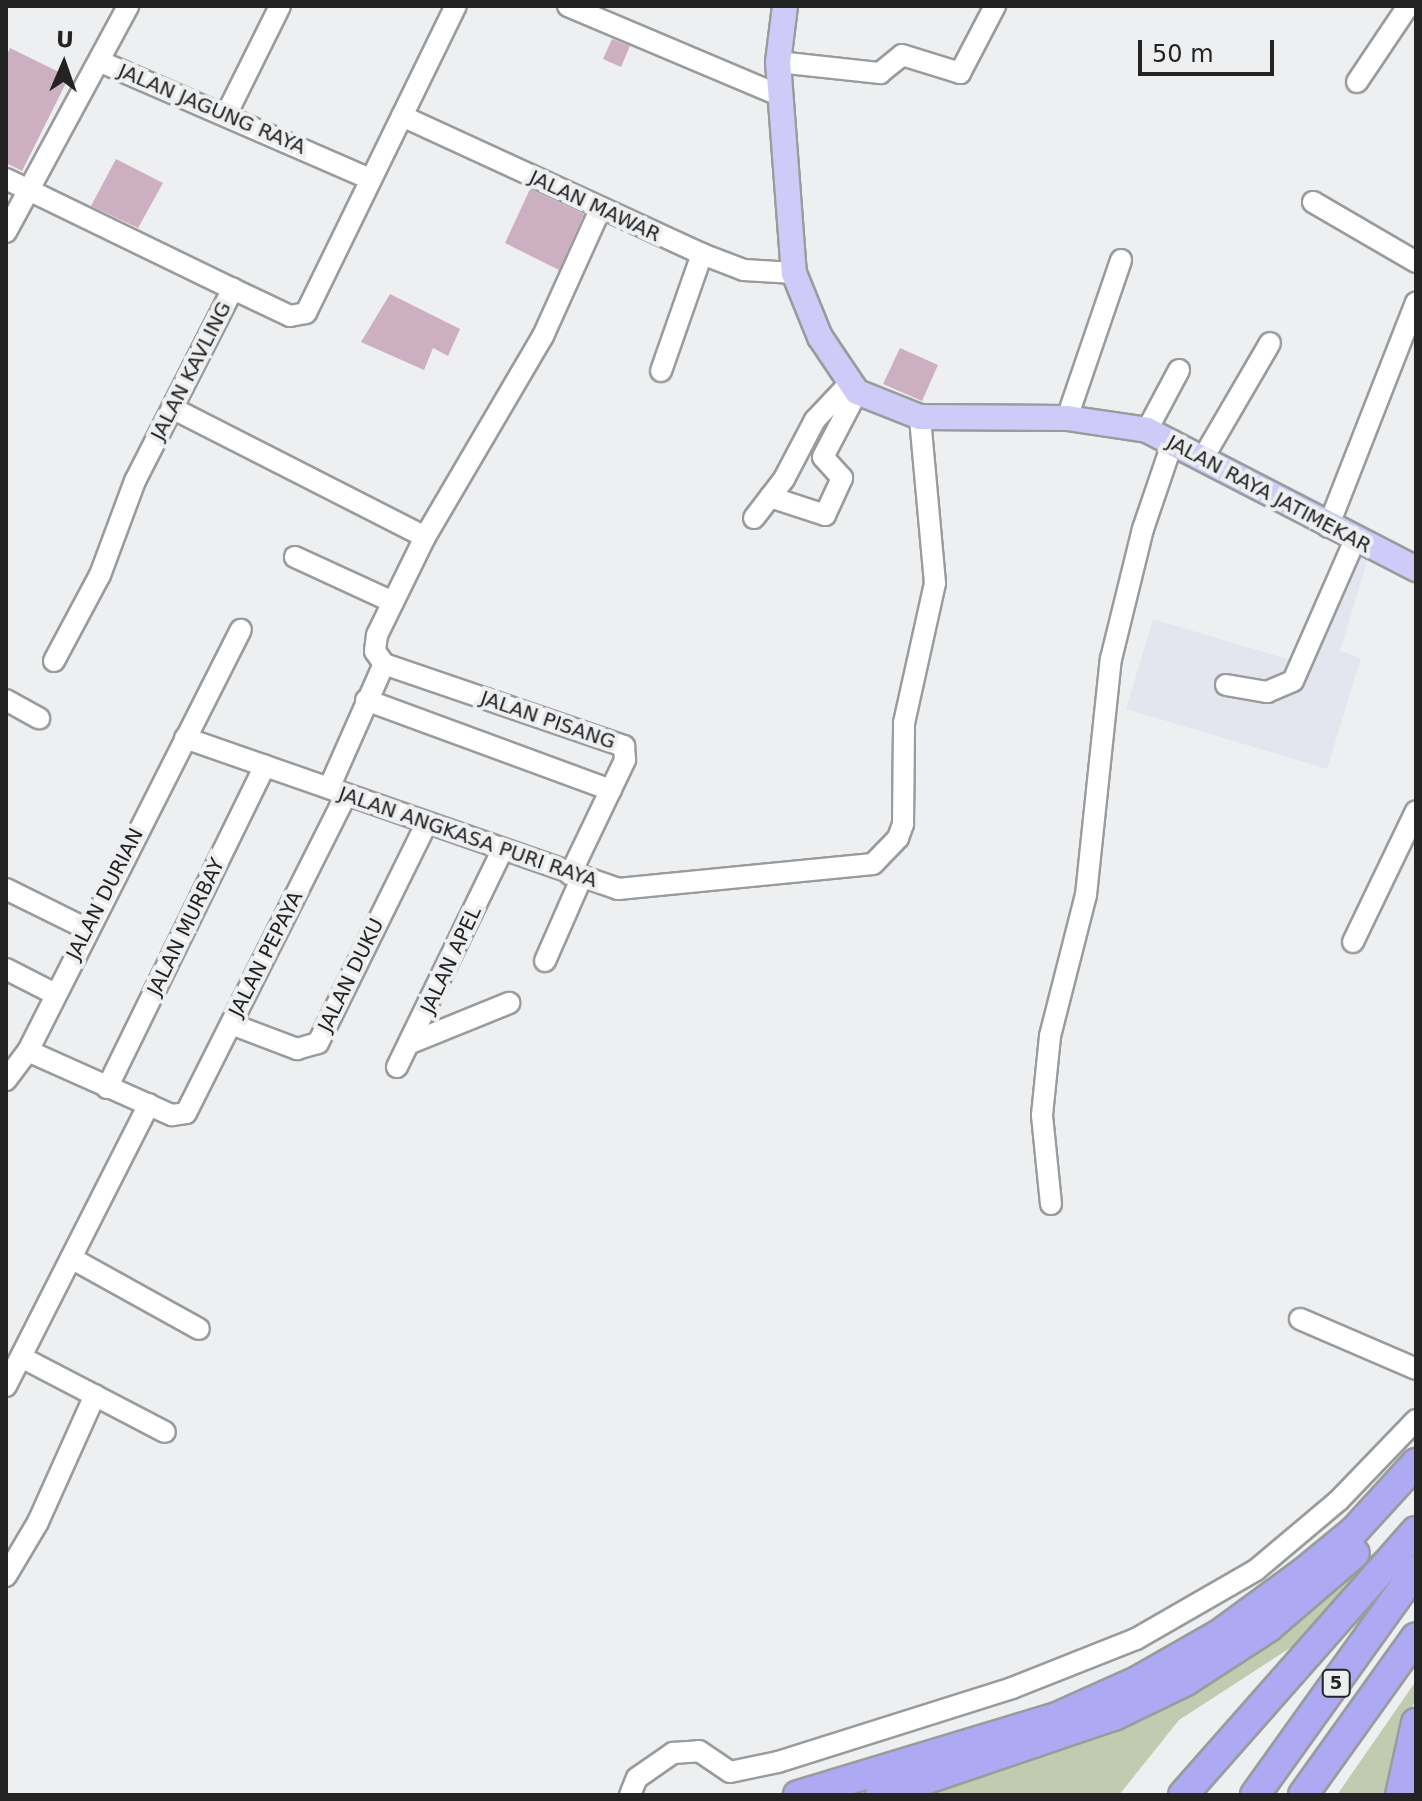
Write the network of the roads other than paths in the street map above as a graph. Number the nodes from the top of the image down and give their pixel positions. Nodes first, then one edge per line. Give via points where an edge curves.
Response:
1 (128, 6) edge
2 (280, 6) edge
3 (456, 6) edge
4 (568, 6) edge
5 (785, 6) edge
6 (995, 6) edge
7 (1408, 6) edge
8 (101, 62) junction
9 (778, 62) junction
10 (1357, 82) dead end
11 (779, 95) junction
12 (227, 113) junction
13 (402, 116) junction
14 (6, 179) edge
15 (370, 179) junction
16 (27, 188) junction
17 (1313, 202) dead end
18 (600, 210) junction
19 (6, 232) edge
20 (702, 254) junction
21 (1121, 260) dead end
22 (1416, 262) edge
23 (794, 273) junction
24 (233, 289) junction
25 (1416, 303) edge
26 (1270, 343) dead end
27 (1179, 370) dead end
28 (661, 371) dead end
29 (853, 388) junction
30 (172, 408) junction
31 (920, 417) junction
32 (1067, 418) junction
33 (1147, 430) junction
34 (1173, 441) junction
35 (1203, 458) junction
36 (770, 497) junction
37 (754, 518) dead end
38 (1328, 527) junction
39 (425, 537) junction
40 (1355, 540) junction
41 (295, 557) dead end
42 (1416, 569) edge
43 (393, 602) junction
44 (241, 630) dead end
45 (54, 661) dead end
46 (384, 664) junction
47 (1226, 685) dead end
48 (6, 700) edge
49 (366, 700) junction
50 (39, 718) dead end
51 (185, 738) junction
52 (265, 766) junction
53 (611, 790) junction
54 (338, 792) junction
55 (1416, 811) edge
56 (426, 824) junction
57 (502, 851) junction
58 (575, 877) junction
59 (6, 889) edge
60 (87, 929) junction
61 (1353, 942) dead end
62 (545, 961) dead end
63 (6, 969) edge
64 (55, 994) junction
65 (509, 1003) dead end
66 (231, 1024) junction
67 (413, 1042) junction
68 (28, 1051) junction
69 (397, 1067) dead end
70 (7, 1078) edge
71 (107, 1088) junction
72 (149, 1104) junction
73 (1051, 1204) dead end
74 (71, 1258) junction
75 (1300, 1319) dead end
76 (199, 1329) dead end
77 (21, 1357) junction
78 (1416, 1369) edge
79 (6, 1386) edge
80 (95, 1395) junction
81 (1416, 1420) edge
82 (165, 1432) dead end
83 (1416, 1463) edge
84 (1416, 1488) edge
85 (1416, 1531) edge
86 (1416, 1570) edge
87 (6, 1576) edge
88 (1416, 1637) edge
89 (1416, 1723) edge
90 (630, 1795) edge
91 (798, 1795) edge
92 (880, 1795) edge
93 (1183, 1795) edge
94 (1255, 1795) edge
95 (1303, 1795) edge
96 (1400, 1795) edge

1 - 8 street
2 - 12 street
3 - 13 street, JALAN KAVLING
4 - 11 street
5 - 9 main road
6 - 9 street via 960,73 902,55 880,73
7 - 10 street
8 - 12 street, JALAN JAGUNG RAYA
8 - 16 street, JALAN JAGUNG RAYA
9 - 11 main road
11 - 23 main road
12 - 15 street, JALAN JAGUNG RAYA
13 - 15 street, JALAN KAVLING
13 - 18 street, JALAN MAWAR
14 - 16 street
15 - 24 street, JALAN KAVLING via 306,313 290,316
16 - 19 street, JALAN JAGUNG RAYA
16 - 24 street
17 - 22 street
18 - 20 street, JALAN MAWAR
18 - 39 street via 543,336
20 - 23 street, JALAN MAWAR via 744,270
20 - 28 street
21 - 32 street
23 - 29 main road via 820,337
24 - 30 street, JALAN KAVLING
25 - 38 street
26 - 35 street
27 - 33 street
29 - 31 main road, JALAN RAYA JATIMEKAR
29 - 36 street via 815,420
29 - 36 street via 823,457 842,478 825,515
30 - 39 street
30 - 45 street, JALAN KAVLING via 135,481 100,575
31 - 32 main road, JALAN RAYA JATIMEKAR
31 - 58 street, JALAN ANGKASA PURI RAYA via 935,583 904,723 904,805 898,838 873,864 856,869 659,889 618,889
32 - 33 main road, JALAN RAYA JATIMEKAR
33 - 34 main road, JALAN RAYA JATIMEKAR
34 - 35 main road, JALAN RAYA JATIMEKAR
34 - 73 street via 1146,518 1111,659 1086,895 1050,1036 1042,1115
35 - 38 main road, JALAN RAYA JATIMEKAR
36 - 37 street
38 - 40 main road, JALAN RAYA JATIMEKAR
39 - 43 street
40 - 42 main road, JALAN RAYA JATIMEKAR
40 - 47 street via 1293,681 1267,692
41 - 43 street
43 - 46 street via 377,635 375,651
44 - 51 street, JALAN DURIAN
46 - 49 street, JALAN PEPAYA
46 - 53 street, JALAN PISANG via 616,740 624,746 625,760
48 - 50 street
49 - 53 street
49 - 54 street, JALAN PEPAYA
51 - 52 street, JALAN ANGKASA PURI RAYA
51 - 60 street, JALAN DURIAN
52 - 54 street, JALAN ANGKASA PURI RAYA
52 - 71 street, JALAN MURBAY
53 - 58 street, JALAN PISANG
54 - 56 street, JALAN ANGKASA PURI RAYA
54 - 66 street, JALAN PEPAYA
55 - 61 street
56 - 57 street, JALAN ANGKASA PURI RAYA
56 - 66 street, JALAN DUKU via 318,1043 297,1049
57 - 58 street, JALAN ANGKASA PURI RAYA
57 - 67 street, JALAN APEL
58 - 62 street, JALAN PISANG
59 - 60 street
60 - 64 street, JALAN DURIAN
63 - 64 street
64 - 68 street, JALAN DURIAN
65 - 67 street
66 - 72 street, JALAN PEPAYA via 186,1113 172,1115
67 - 69 street, JALAN APEL
68 - 70 street, JALAN DURIAN
68 - 71 street
71 - 72 street
72 - 74 street
74 - 76 street
74 - 77 street
75 - 78 street via 1329,1336
77 - 79 street
77 - 80 street
80 - 82 street
80 - 87 street via 38,1522
81 - 90 street via 1339,1500 1256,1570 1136,1639 1012,1688 778,1762 730,1772 699,1751 673,1753 637,1778
83 - 91 highway via 1354,1531 1304,1572 1221,1633 1139,1680 1059,1716
84 - 92 highway via 1309,1594 1186,1681 1114,1716
85 - 93 highway
86 - 94 highway, 5
88 - 95 highway, 5
89 - 96 highway

